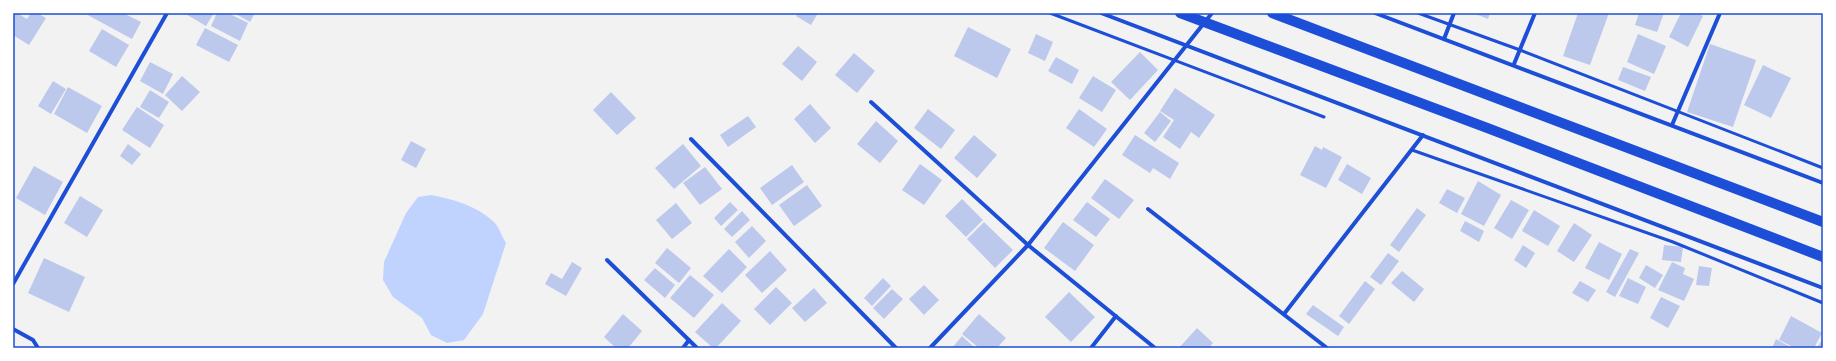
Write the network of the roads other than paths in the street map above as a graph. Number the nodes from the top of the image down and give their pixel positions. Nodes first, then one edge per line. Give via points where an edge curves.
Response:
1 (168, 13) edge
2 (1050, 13) edge
3 (1101, 13) edge
4 (1180, 13) edge
5 (1212, 13) edge
6 (1272, 13) edge
7 (1375, 13) edge
8 (1418, 13) edge
9 (1454, 13) edge
10 (1535, 13) edge
11 (1720, 13) edge
12 (1205, 22) junction
13 (1449, 25) junction
14 (1444, 39) junction
15 (1187, 45) junction
16 (1520, 50) junction
17 (1173, 61) junction
18 (1514, 64) junction
19 (871, 102) dead end
20 (1677, 112) junction
21 (1324, 117) dead end
22 (1672, 125) junction
23 (1423, 135) junction
24 (692, 139) dead end
25 (1412, 150) junction
26 (1823, 168) edge
27 (1823, 183) edge
28 (1148, 209) dead end
29 (1823, 222) edge
30 (1028, 245) junction
31 (1823, 257) edge
32 (607, 260) dead end
33 (13, 284) edge
34 (1823, 288) edge
35 (1823, 303) edge
36 (1284, 314) junction
37 (1116, 316) junction
38 (13, 329) edge
39 (689, 340) junction
40 (38, 348) edge
41 (683, 348) edge
42 (697, 348) edge
43 (896, 348) edge
44 (930, 348) edge
45 (1091, 348) edge
46 (1155, 348) edge
47 (1327, 348) edge

1 - 33 street
2 - 17 lane
3 - 15 street
4 - 12 main road
5 - 12 street
6 - 29 main road
7 - 14 street
8 - 13 lane
9 - 13 street
10 - 16 street
11 - 20 street
12 - 15 street
12 - 31 main road
13 - 14 street
13 - 16 lane
14 - 18 street
15 - 17 street
15 - 23 street
16 - 18 street
16 - 20 lane
17 - 21 lane
17 - 30 street
18 - 22 street
19 - 30 street
20 - 22 street
20 - 26 lane
22 - 27 street
23 - 25 street
23 - 34 street
24 - 43 street
25 - 35 lane via 1673,242
25 - 36 street
28 - 36 street
30 - 37 street
30 - 44 street
32 - 39 street
36 - 47 street
37 - 45 street
37 - 46 street
38 - 40 street via 33,340
39 - 41 street
39 - 42 street

